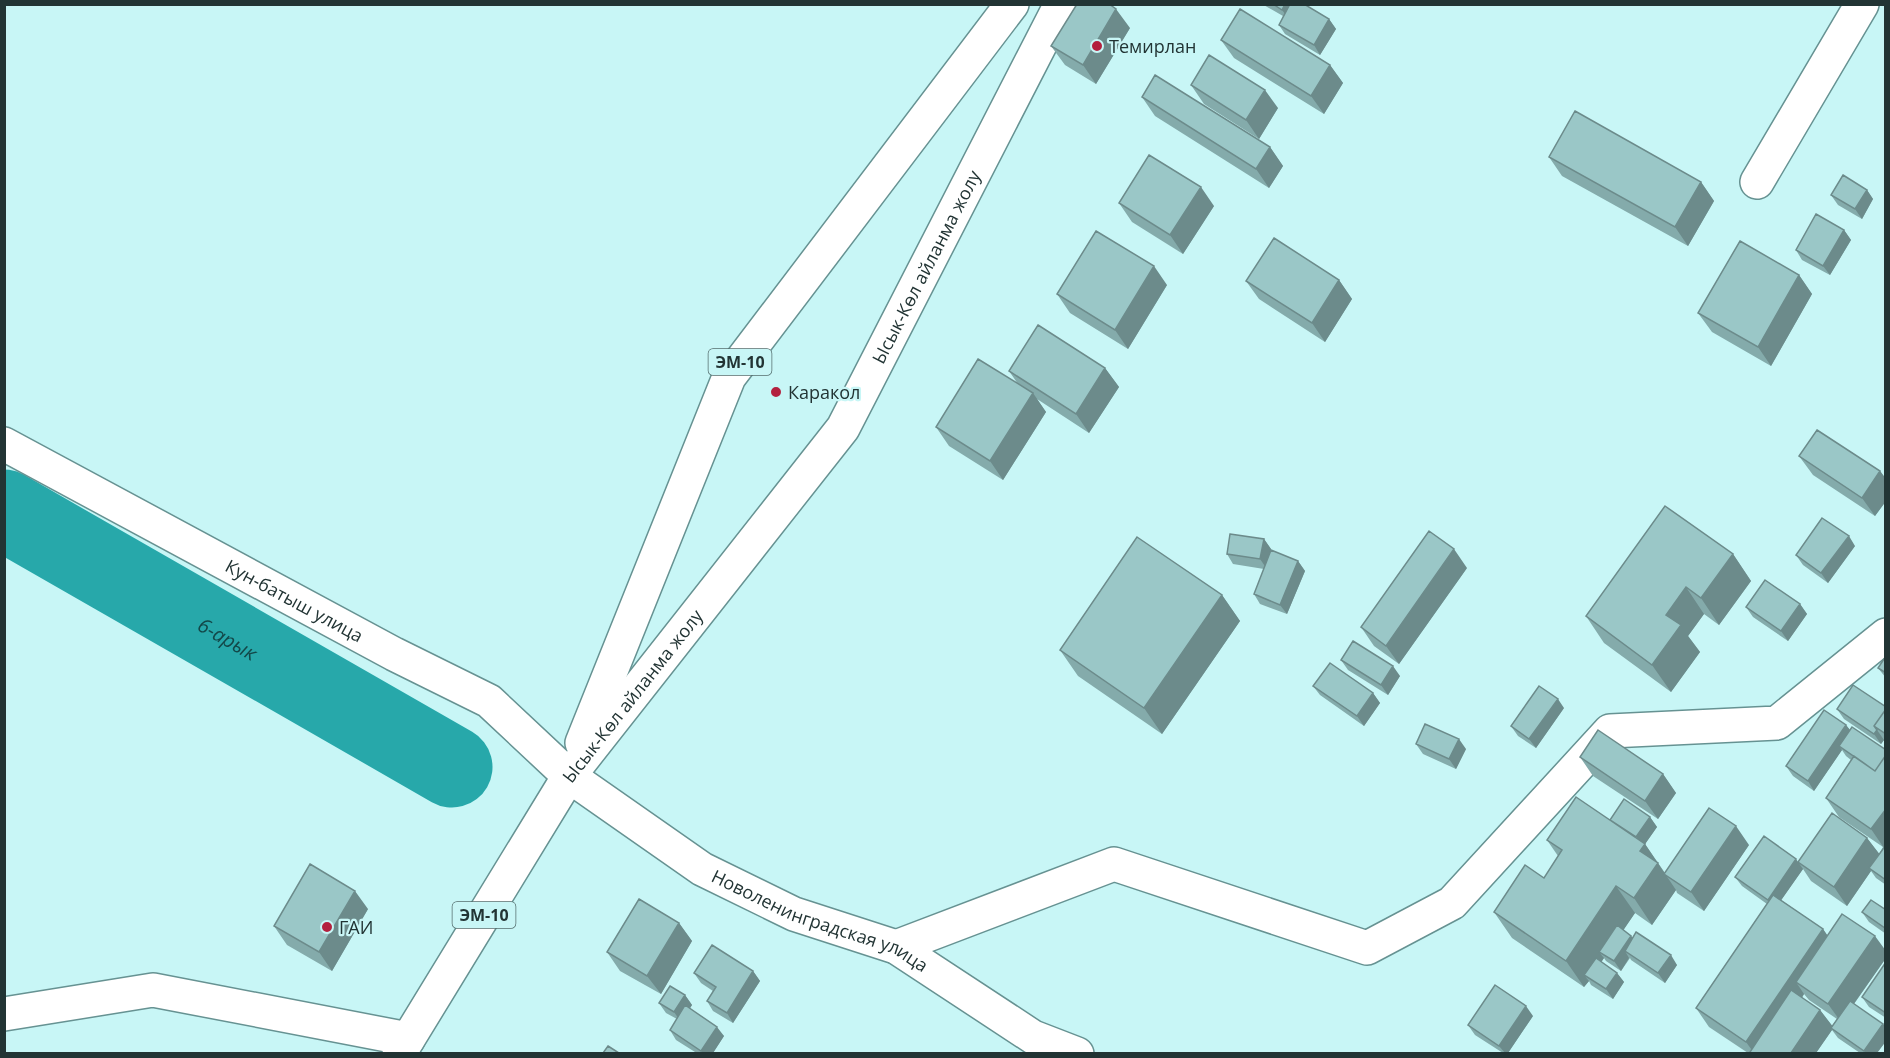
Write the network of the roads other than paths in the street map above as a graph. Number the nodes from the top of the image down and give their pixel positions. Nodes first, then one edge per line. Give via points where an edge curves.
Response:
1 (1012, 4) edge
2 (1062, 4) edge
3 (1862, 4) edge
4 (1757, 182) dead end
5 (4, 444) edge
6 (1886, 635) edge
7 (569, 776) junction
8 (896, 947) junction
9 (4, 1014) edge
10 (404, 1046) edge
11 (1077, 1053) edge

1 - 7 main road, Ысык-Көл айланма жолу / ЭМ-10 via 729,377
2 - 7 main road, Ысык-Көл айланма жолу / ЭМ-10 via 843,428
3 - 4 main road
5 - 7 main road, Кун-батыш улица via 489,701
6 - 8 main road via 1778,723 1610,730 1452,903 1366,948 1114,864
7 - 8 main road, Новоленинградская улица via 702,869 794,914
7 - 10 main road, ЭМ-10
8 - 11 main road, Новоленинградская улица via 1033,1037
9 - 10 main road via 153,990

